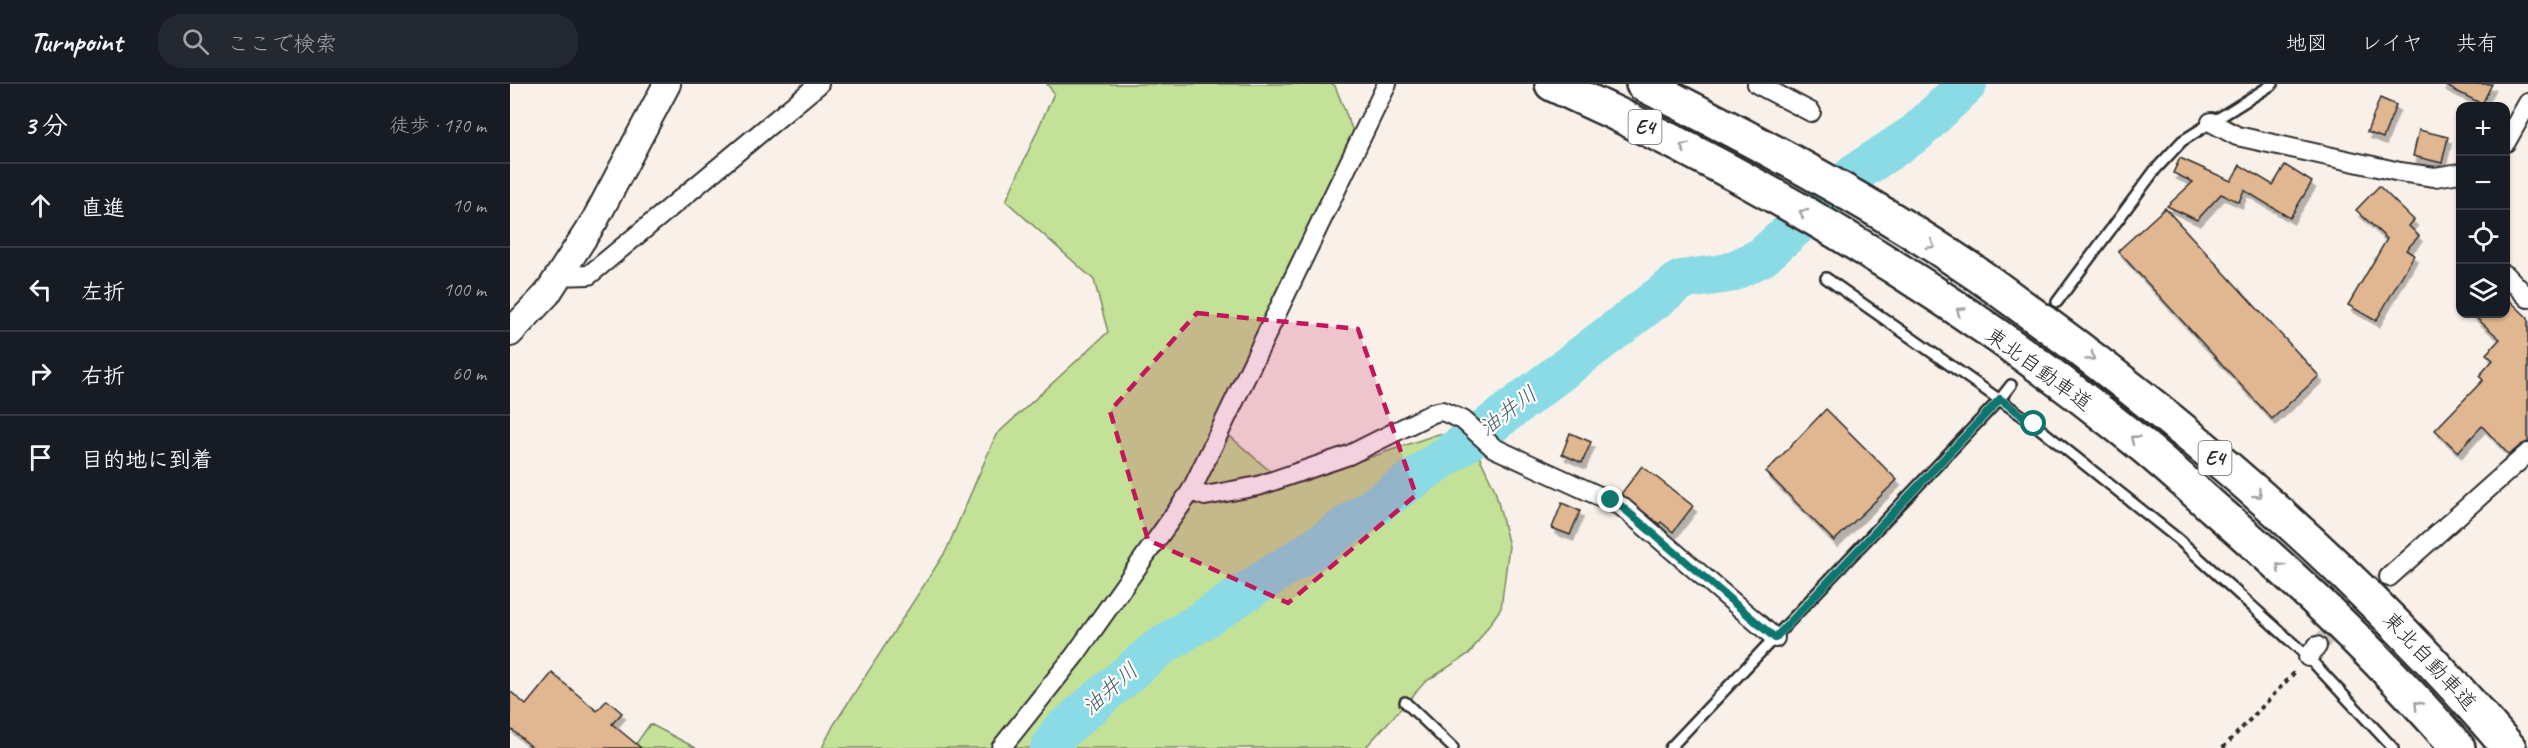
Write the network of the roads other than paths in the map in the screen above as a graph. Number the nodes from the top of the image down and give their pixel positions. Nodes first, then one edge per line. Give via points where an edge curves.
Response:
1 (667, 84) edge
2 (819, 84) edge
3 (1388, 84) edge
4 (1552, 84) edge
5 (1643, 84) edge
6 (1757, 84) edge
7 (2273, 84) edge
8 (2528, 103) edge
9 (1811, 112) dead end
10 (2211, 122) junction
11 (2510, 134) edge
12 (2456, 174) edge
13 (558, 276) junction
14 (1826, 278) dead end
15 (2510, 280) edge
16 (2528, 298) edge
17 (2057, 302) dead end
18 (510, 333) edge
19 (2011, 385) dead end
20 (2000, 399) junction
21 (2528, 453) edge
22 (1191, 491) junction
23 (2389, 578) tunnel mouth
24 (1775, 638) junction
25 (1405, 702) dead end
26 (1001, 748) edge
27 (1453, 748) edge
28 (1670, 748) edge
29 (2393, 748) edge
30 (2458, 748) edge
31 (2509, 748) edge

1 - 13 street via 595,220
2 - 13 street via 589,276
3 - 22 street
30 -> 4 highway, 東北自動車道 / E4 via 2351,634 2258,546 2134,439 2065,386 1854,242 1736,174
5 -> 31 highway, 東北自動車道 / E4 via 1772,149 1965,266 2158,409 2281,515 2387,615
6 - 9 street
7 - 10 lane
8 - 11 street
10 - 12 street via 2237,136 2400,172 2435,177
10 - 17 lane via 2182,141 2155,170
13 - 18 street via 547,294
14 - 20 lane
15 - 16 street
19 - 20 lane
20 - 24 lane
20 - 29 lane via 2178,539 2313,652
21 - 23 street
22 - 24 street via 1205,496 1258,486 1349,455 1442,411 1463,420 1494,448 1621,506
22 - 26 street via 1075,655
24 - 28 lane
25 - 27 lane

